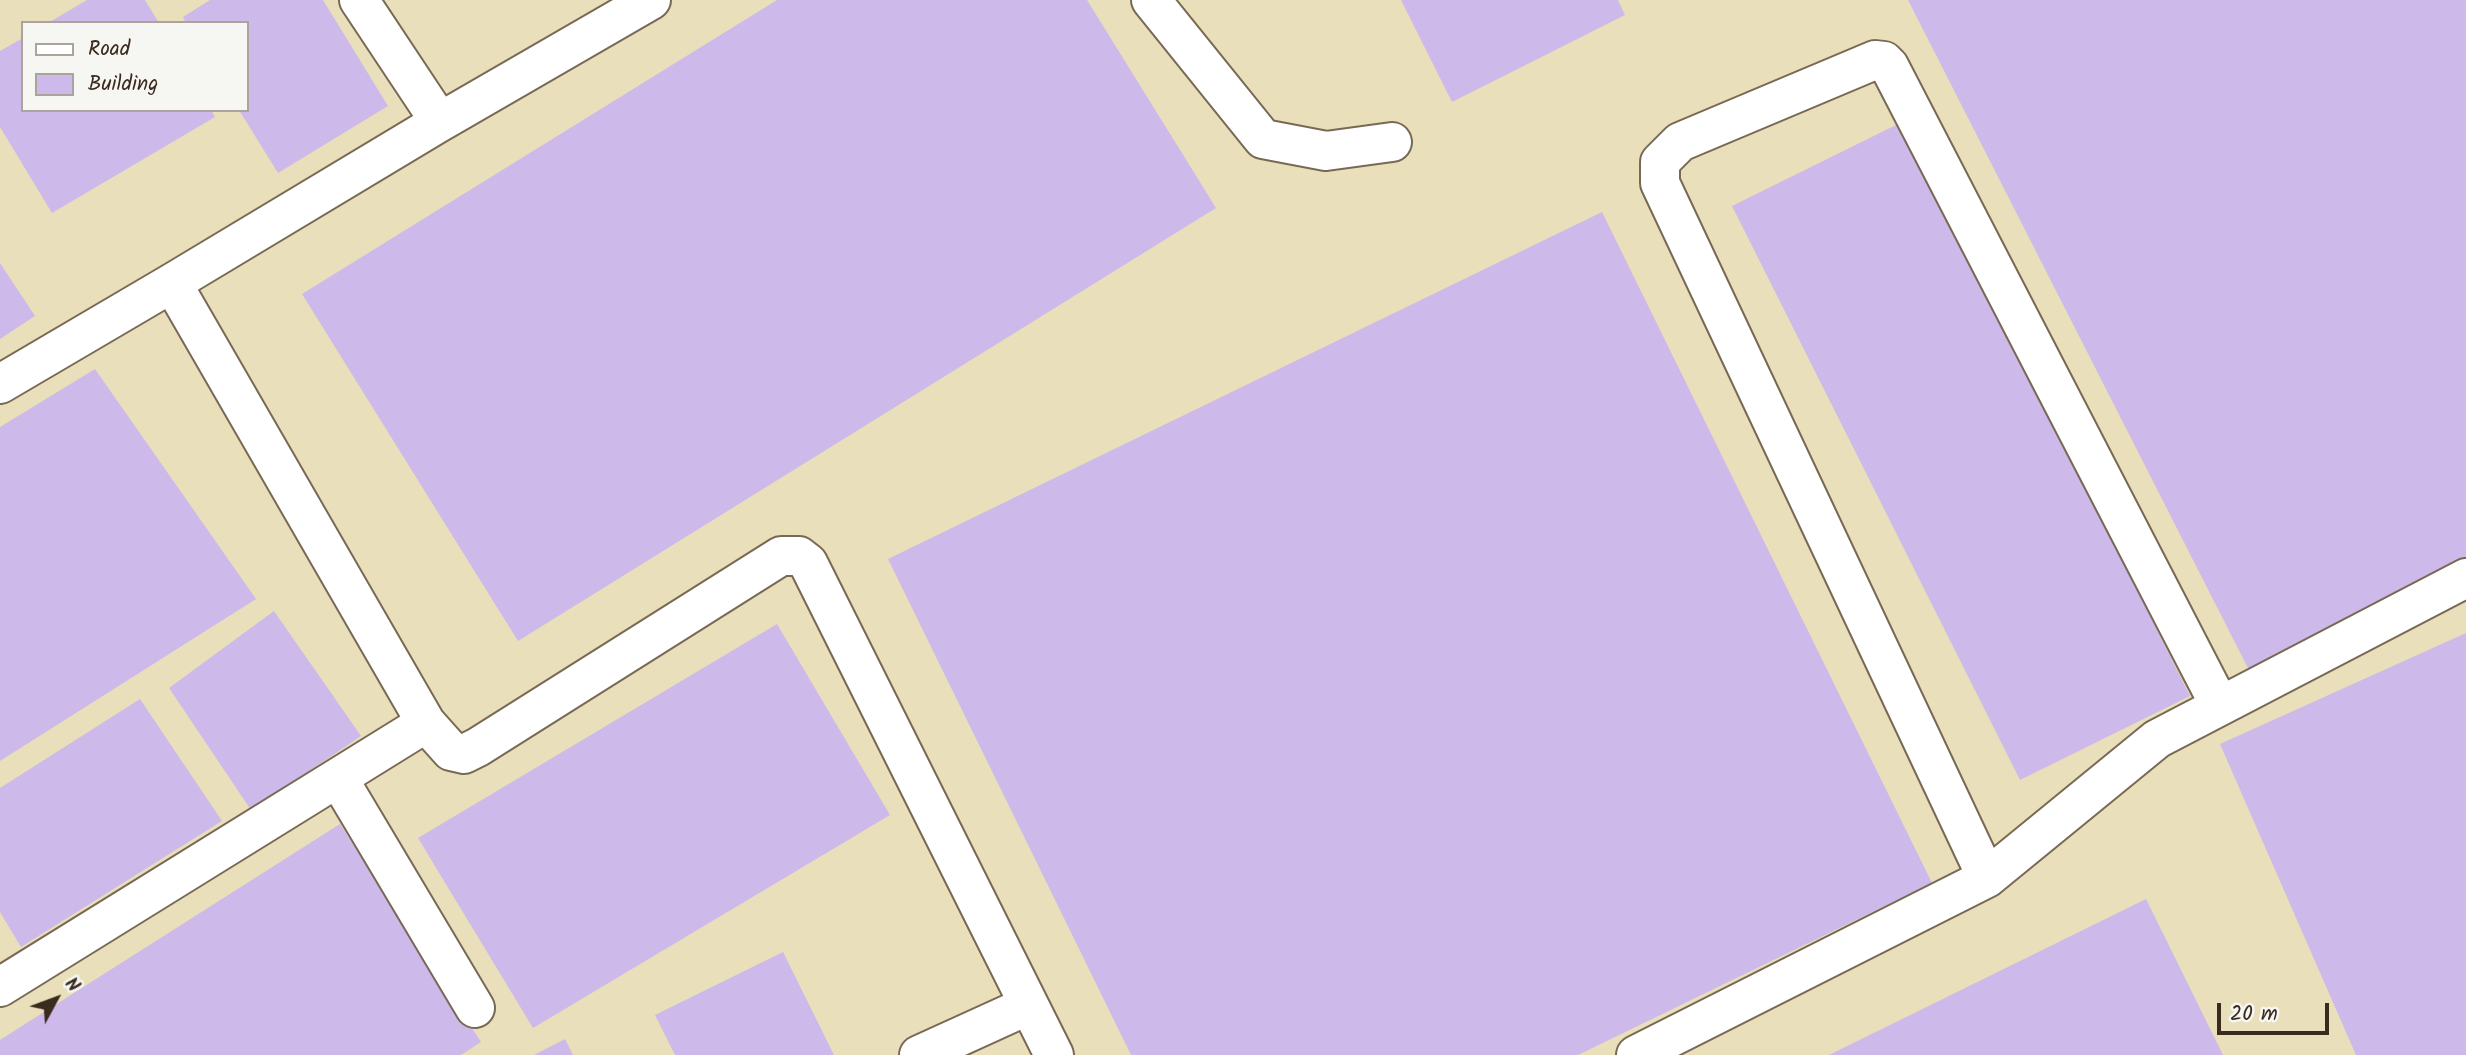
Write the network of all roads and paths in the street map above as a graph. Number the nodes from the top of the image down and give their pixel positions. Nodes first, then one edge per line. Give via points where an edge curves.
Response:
1 (359, 0) edge
2 (651, 0) edge
3 (1151, 0) edge
4 (440, 122) junction
5 (1392, 142) dead end
6 (172, 284) junction
7 (0, 384) edge
8 (2466, 578) edge
9 (2220, 706) junction
10 (426, 723) junction
11 (338, 778) junction
12 (1987, 878) junction
13 (0, 987) edge
14 (1029, 1005) junction
15 (475, 1007) dead end
16 (919, 1055) edge
17 (1054, 1055) edge
18 (1636, 1055) edge

1 - 4 lane
2 - 4 lane
3 - 5 lane via 1263,139 1326,151
4 - 6 lane
6 - 7 lane
6 - 10 lane
8 - 9 lane
9 - 12 lane via 2157,739
9 - 12 lane via 1889,66 1875,60 1680,142 1660,162 1660,183
10 - 11 lane
10 - 14 lane via 451,751 464,754 781,556 799,556 808,563
11 - 13 lane
11 - 15 lane
12 - 18 lane
14 - 16 lane
14 - 17 lane

